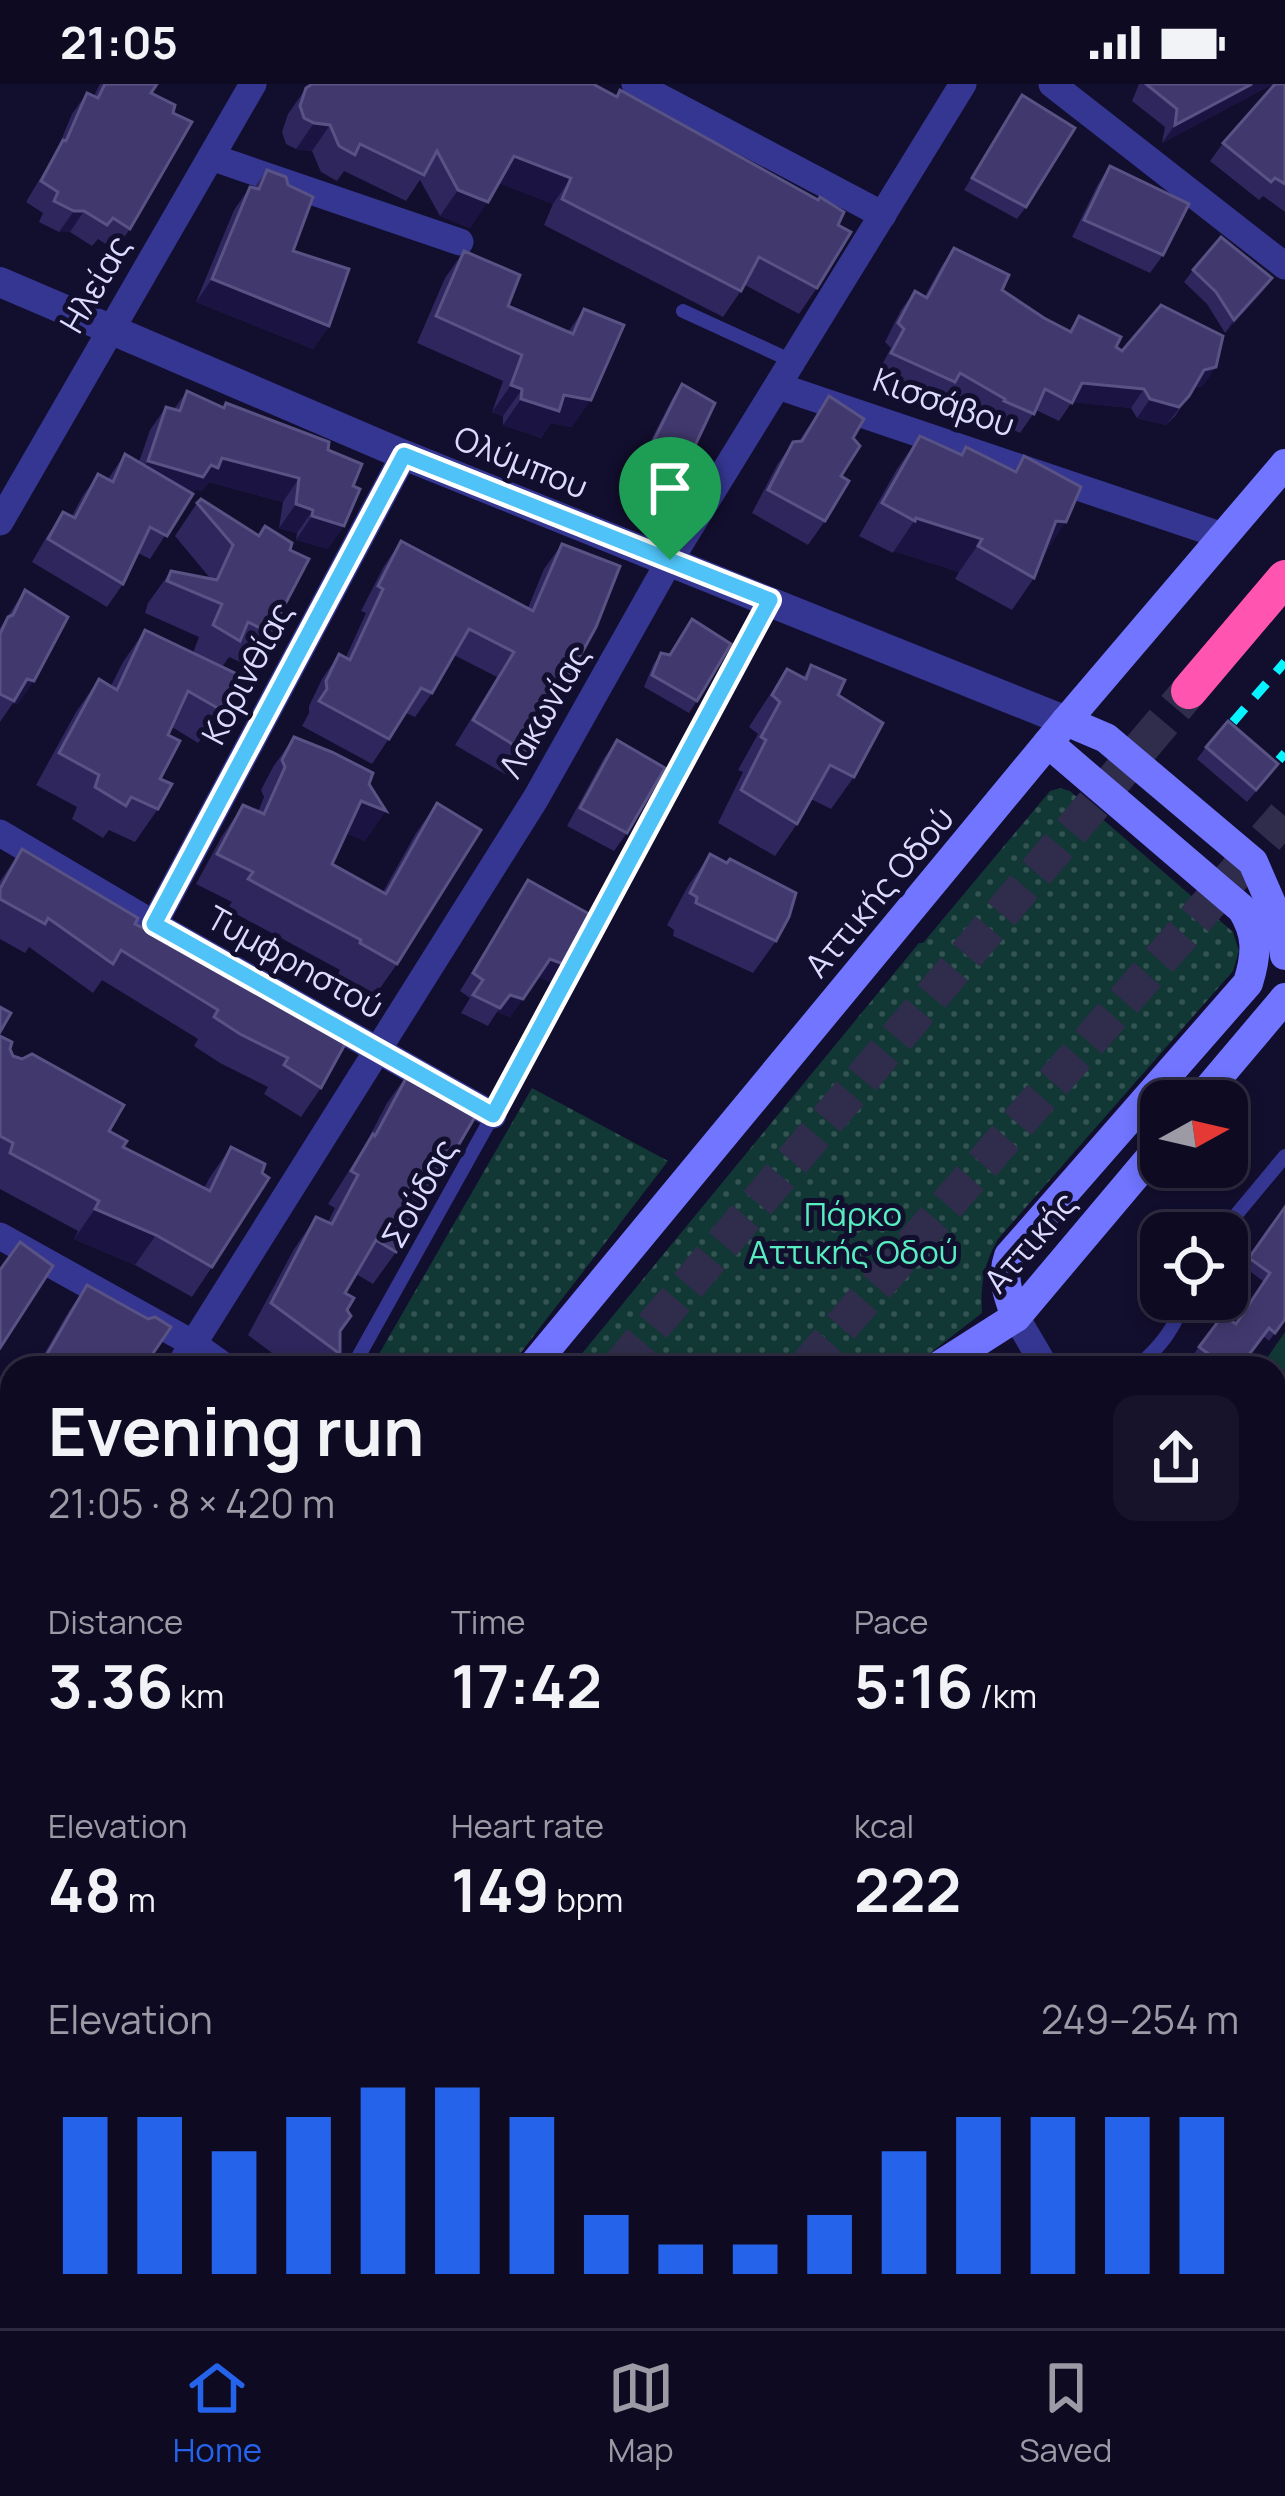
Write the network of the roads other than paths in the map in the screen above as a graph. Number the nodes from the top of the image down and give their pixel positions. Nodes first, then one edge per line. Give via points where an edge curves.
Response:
1 (254, 84) edge
2 (634, 84) edge
3 (963, 84) edge
4 (1052, 84) edge
5 (671, 93) edge
6 (211, 157) junction
7 (883, 214) junction
8 (460, 242) dead end
9 (1285, 266) edge
10 (0, 282) edge
11 (683, 311) dead end
12 (110, 329) junction
13 (785, 373) junction
14 (404, 455) junction
15 (1285, 464) edge
16 (0, 522) edge
17 (1223, 536) junction
18 (670, 560) junction
19 (1285, 578) edge
20 (770, 600) junction
21 (1189, 691) tunnel mouth
22 (1058, 732) junction
23 (0, 833) edge
24 (1253, 862) junction
25 (1285, 868) edge
26 (154, 924) junction
27 (1285, 955) edge
28 (1285, 998) edge
29 (378, 1049) junction
30 (1216, 1080) edge
31 (493, 1115) junction
32 (1285, 1156) edge
33 (1140, 1170) edge
34 (1238, 1212) edge
35 (0, 1237) edge
36 (1016, 1317) junction
37 (1177, 1320) edge
38 (185, 1356) edge
39 (359, 1356) edge
40 (541, 1356) edge
41 (955, 1356) edge
42 (1039, 1356) edge
43 (1150, 1356) edge

1 - 6 street, Ηλείας
2 - 5 street
3 - 7 street, Λακωνίας
4 - 9 street
5 - 7 street
6 - 8 street
6 - 12 street, Ηλείας
7 - 13 street, Λακωνίας
10 - 12 street, Ολύμπου
11 - 13 lane
12 - 14 street, Ολύμπου
12 - 16 street, Ηλείας
13 - 17 street, Κισσάβου
13 - 18 street, Λακωνίας
14 - 18 street, Ολύμπου
14 - 26 street, Κορινθίας
15 - 17 main road, Αττικής Οδού
17 - 22 main road, Αττικής Οδού
18 - 20 street, Ολύμπου
18 - 29 street, Λακωνίας via 536,797
19 - 21 highway
20 - 22 street, Ολύμπου
20 - 31 lane, Σούδας
22 - 24 main road, Ολύμπου via 1106,738
22 - 36 main road via 1242,910 1257,944 1248,983 1009,1256 1004,1285
22 - 40 main road, Αττικής Οδού
23 - 26 street, Τυμφρηστού
24 - 25 main road
24 - 27 main road
26 - 29 street, Τυμφρηστού
28 - 30 main road
29 - 31 street, Τυμφρηστού
29 - 38 street, Λακωνίας
31 - 39 lane, Σούδας
32 - 34 lane
33 - 36 main road, Αττικής
35 - 38 street
36 - 41 main road, Αττικής
36 - 42 street
37 - 43 lane

